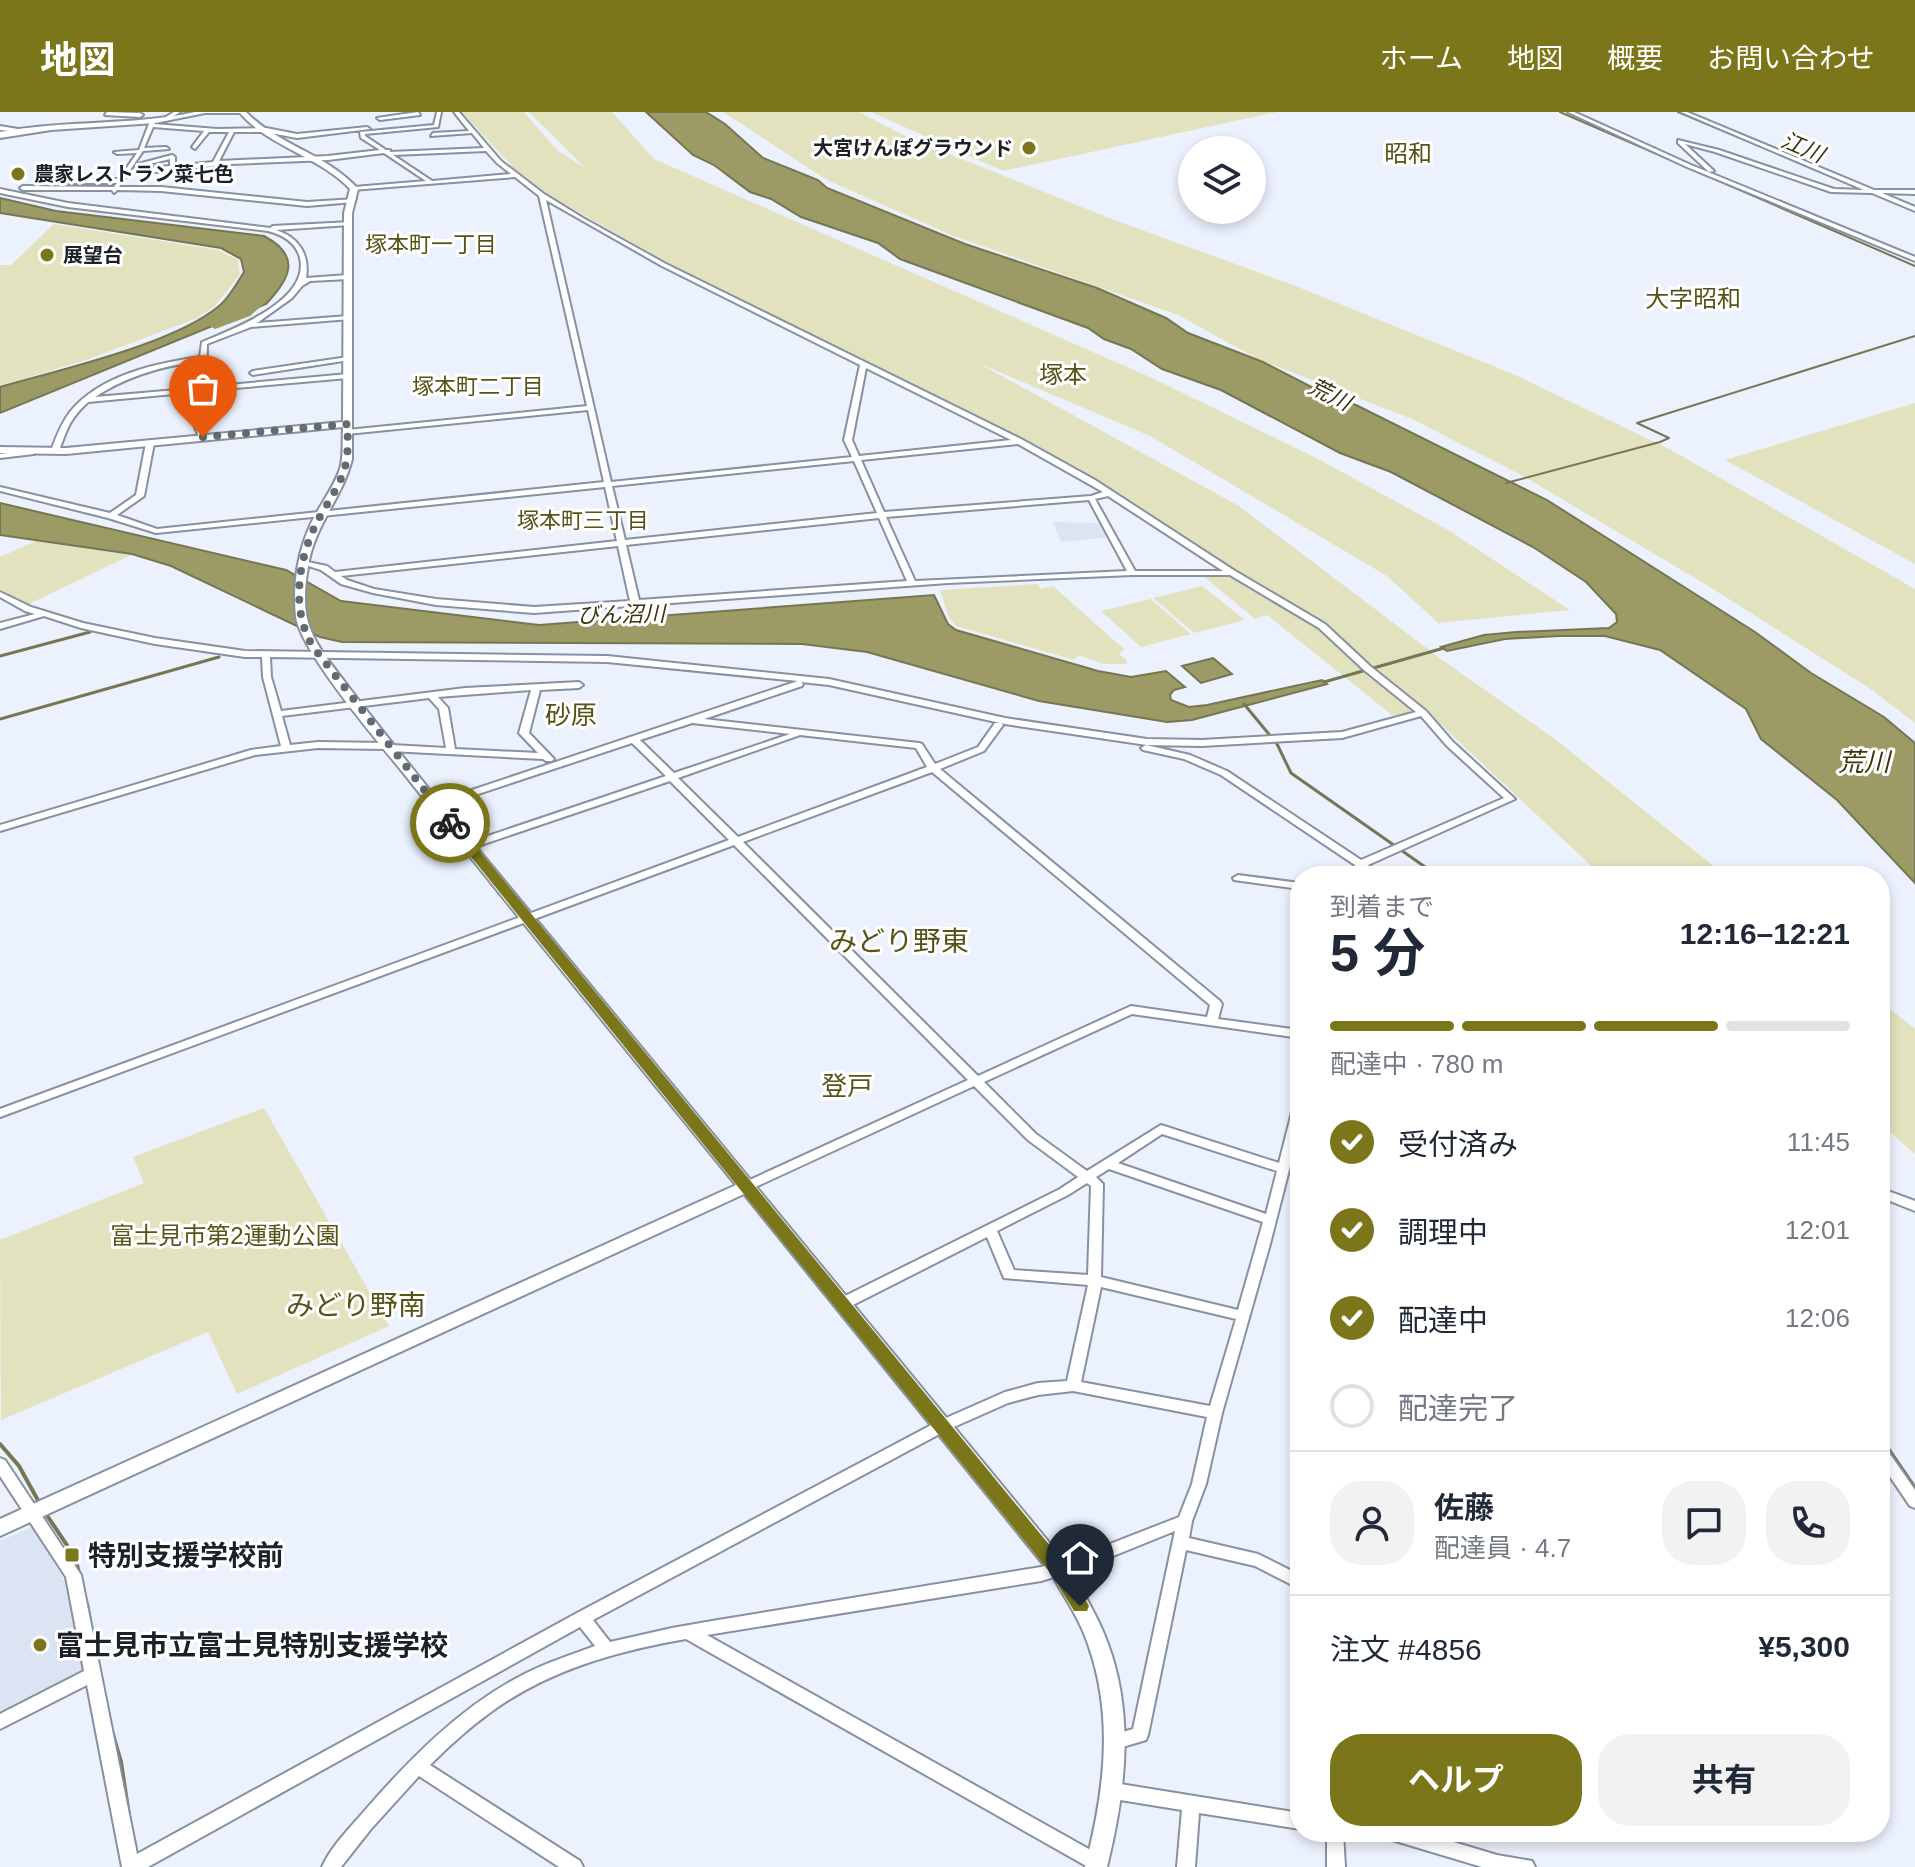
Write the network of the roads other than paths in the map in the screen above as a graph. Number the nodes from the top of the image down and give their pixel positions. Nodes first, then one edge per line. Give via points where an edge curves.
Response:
1 (178, 112) edge
2 (205, 112) edge
3 (242, 112) edge
4 (439, 112) edge
5 (456, 112) edge
6 (1570, 112) edge
7 (1683, 112) edge
8 (108, 113) edge
9 (384, 113) edge
10 (418, 113) edge
11 (140, 115) dead end
12 (164, 120) junction
13 (153, 123) junction
14 (92, 124) junction
15 (0, 128) edge
16 (21, 130) junction
17 (208, 130) junction
18 (267, 130) junction
19 (232, 131) junction
20 (365, 131) junction
21 (431, 131) junction
22 (471, 132) junction
23 (0, 135) edge
24 (369, 139) junction
25 (195, 147) dead end
26 (166, 149) dead end
27 (486, 149) junction
28 (141, 151) junction
29 (437, 151) junction
30 (117, 152) dead end
31 (390, 152) junction
32 (196, 156) dead end
33 (310, 159) junction
34 (215, 164) junction
35 (199, 165) junction
36 (131, 168) junction
37 (173, 169) junction
38 (515, 175) junction
39 (1717, 179) junction
40 (121, 181) junction
41 (431, 182) junction
42 (0, 189) edge
43 (354, 189) junction
44 (60, 190) junction
45 (114, 191) junction
46 (1869, 192) junction
47 (1915, 192) edge
48 (542, 195) junction
49 (354, 200) junction
50 (1915, 209) edge
51 (349, 223) junction
52 (265, 228) junction
53 (1915, 259) edge
54 (348, 277) junction
55 (302, 284) junction
56 (348, 318) junction
57 (250, 325) junction
58 (294, 357) dead end
59 (202, 359) junction
60 (348, 359) junction
61 (864, 363) junction
62 (295, 366) junction
63 (253, 373) dead end
64 (348, 376) junction
65 (221, 388) junction
66 (203, 389) junction
67 (86, 400) junction
68 (589, 408) junction
69 (348, 428) junction
70 (203, 437) junction
71 (1018, 441) junction
72 (150, 443) junction
73 (0, 450) edge
74 (55, 451) junction
75 (31, 452) junction
76 (0, 456) edge
77 (855, 458) junction
78 (608, 484) junction
79 (0, 489) edge
80 (1109, 493) junction
81 (1091, 498) junction
82 (321, 514) junction
83 (881, 515) junction
84 (111, 516) junction
85 (622, 544) junction
86 (302, 566) junction
87 (1132, 573) junction
88 (1232, 573) junction
89 (335, 574) junction
90 (912, 584) junction
91 (0, 594) edge
92 (635, 603) junction
93 (43, 614) junction
94 (0, 626) edge
95 (266, 655) junction
96 (322, 656) junction
97 (799, 684) junction
98 (579, 685) dead end
99 (537, 686) junction
100 (432, 696) junction
101 (358, 705) junction
102 (1423, 713) junction
103 (278, 714) junction
104 (691, 720) junction
105 (998, 725) junction
106 (800, 733) junction
107 (634, 739) junction
108 (286, 747) junction
109 (389, 747) junction
110 (451, 750) junction
111 (547, 756) junction
112 (555, 765) junction
113 (933, 768) junction
114 (670, 778) junction
115 (436, 805) junction
116 (0, 828) edge
117 (735, 840) junction
118 (468, 846) junction
119 (1361, 864) junction
120 (1364, 866) edge
121 (1238, 878) dead end
122 (1290, 885) edge
123 (527, 918) junction
124 (1211, 1022) junction
125 (1290, 1033) edge
126 (973, 1081) junction
127 (0, 1113) edge
128 (1290, 1142) edge
129 (1108, 1164) junction
130 (1283, 1169) junction
131 (1089, 1177) junction
132 (747, 1186) junction
133 (1890, 1196) edge
134 (1915, 1206) edge
135 (1270, 1220) junction
136 (990, 1229) junction
137 (1094, 1280) junction
138 (842, 1304) junction
139 (1244, 1316) junction
140 (1073, 1386) junction
141 (1215, 1413) junction
142 (942, 1426) junction
143 (0, 1464) edge
144 (1890, 1466) edge
145 (1915, 1502) edge
146 (33, 1513) junction
147 (1185, 1521) junction
148 (0, 1528) edge
149 (1182, 1543) junction
150 (1059, 1569) junction
151 (1290, 1577) edge
152 (582, 1618) junction
153 (687, 1632) junction
154 (605, 1648) junction
155 (94, 1674) junction
156 (0, 1722) edge
157 (1116, 1741) junction
158 (418, 1766) junction
159 (1114, 1791) junction
160 (1191, 1804) junction
161 (1290, 1819) edge
162 (1335, 1842) edge
163 (1426, 1842) edge
164 (1096, 1865) edge
165 (131, 1867) edge
166 (331, 1867) edge
167 (574, 1867) edge
168 (1186, 1867) edge
169 (1336, 1867) edge
170 (1526, 1867) edge

1 - 12 street
2 - 3 street
2 - 12 main road
3 - 18 street
4 - 10 street
4 - 21 street
5 - 22 street
6 - 39 street
7 - 46 street
8 - 11 street
8 - 14 street
9 - 10 street
9 - 20 street
12 - 13 main road
13 - 14 main road
13 - 17 street
13 - 28 street
14 - 16 main road
15 - 16 street
16 - 23 main road
17 - 19 street
17 - 25 street
18 - 19 street
18 - 20 street via 297,136
18 - 33 street
19 - 34 street
20 - 21 street
20 - 24 street
21 - 22 street
21 - 24 street
21 - 29 street
22 - 27 street
24 - 31 street
26 - 28 street
27 - 29 street
27 - 38 street
28 - 30 street
28 - 36 street
29 - 31 street
31 - 33 street
31 - 41 street
32 - 35 street
33 - 34 street
33 - 43 street
34 - 35 street
35 - 37 street
36 - 37 street
36 - 37 street via 172,157
36 - 40 street
38 - 41 street
38 - 48 street
39 - 46 street via 1680,141 1828,190
39 - 53 street
40 - 44 street via 72,180
40 - 45 street
41 - 43 street
42 - 44 street
42 - 52 street via 79,206
43 - 49 street
44 - 45 street
45 - 49 street via 185,191 307,204
46 - 47 street
46 - 50 street
48 - 61 street via 638,252
48 - 68 street
49 - 51 street
51 - 52 street
51 - 54 street
52 - 55 street via 298,245 307,270
54 - 55 street via 308,279
54 - 56 street
55 - 57 street
56 - 57 street
56 - 60 street
57 - 59 street via 204,343
58 - 62 street
59 - 66 street
59 - 67 street via 160,363
60 - 62 street
60 - 64 street
61 - 71 street
61 - 77 street via 848,440
62 - 63 street
64 - 65 street
64 - 69 street
65 - 66 street
65 - 70 street via 219,400 196,420
66 - 67 street
67 - 74 street via 63,427
68 - 69 street
68 - 78 street
69 - 70 street
69 - 82 street via 345,467
70 - 72 street
71 - 77 street
71 - 80 street
72 - 74 street
72 - 84 street via 140,496
73 - 75 street
74 - 75 street
75 - 76 street
77 - 78 street
77 - 83 street
78 - 82 street
78 - 85 street
79 - 84 street
80 - 81 street
80 - 88 street
81 - 83 street
81 - 87 street
82 - 84 street via 156,531
82 - 86 street
83 - 85 street
83 - 90 street
85 - 89 street
85 - 92 street
86 - 89 street
86 - 96 street via 301,610 309,640
87 - 88 street
87 - 90 street
88 - 102 street via 1322,626
89 - 92 street via 373,591 476,606 534,610
90 - 92 street
91 - 93 street
93 - 94 street
93 - 95 street via 145,639
95 - 96 street
95 - 103 street
96 - 97 street via 597,663
96 - 101 street
96 - 102 street via 597,658 809,679 1005,721 1147,742 1342,735
97 - 104 street
97 - 105 street
98 - 99 street
99 - 100 street
99 - 111 street via 524,733
100 - 101 street
100 - 110 street via 443,708
101 - 103 street
101 - 109 street
102 - 119 street via 1510,799
103 - 108 street
104 - 106 street
104 - 107 street
105 - 113 street via 981,749
105 - 119 street via 1156,749 1197,761 1229,776
106 - 113 street via 919,746
106 - 114 street
107 - 112 street
107 - 114 street
108 - 109 street
108 - 116 street via 243,755
109 - 110 street
109 - 115 street
110 - 111 street
111 - 112 street
112 - 115 street
113 - 117 street
113 - 124 street via 1216,1004
114 - 117 street
114 - 118 street
115 - 118 street
117 - 123 street
117 - 126 street
118 - 123 street
119 - 120 street
121 - 122 street
123 - 127 street
123 - 132 street
124 - 125 street
124 - 126 street via 1131,1010
126 - 131 street via 1032,1137
126 - 132 street
128 - 130 street
129 - 130 street via 1161,1129
129 - 131 street
129 - 135 street
130 - 135 street
131 - 136 street
131 - 137 street via 1098,1188
132 - 138 street
132 - 146 street
133 - 134 street
135 - 139 street
136 - 137 street via 1009,1275
136 - 138 street
137 - 139 street
137 - 140 street
138 - 142 street
139 - 141 street
140 - 141 street
140 - 142 street via 1005,1398
141 - 147 street
142 - 150 street
142 - 152 street
143 - 146 street
144 - 145 street
146 - 148 street
146 - 155 street via 73,1575
147 - 149 street
147 - 150 street
149 - 151 street via 1258,1560
149 - 157 street via 1140,1735
150 - 153 street
150 - 157 street via 1100,1648
152 - 154 street
152 - 165 street
153 - 154 street
153 - 164 street
154 - 158 street via 487,1706
155 - 156 street
155 - 165 street
157 - 159 street
158 - 166 street via 361,1825
158 - 167 street
159 - 160 street
159 - 164 street
160 - 161 street
160 - 168 street
162 - 169 street
163 - 170 street

